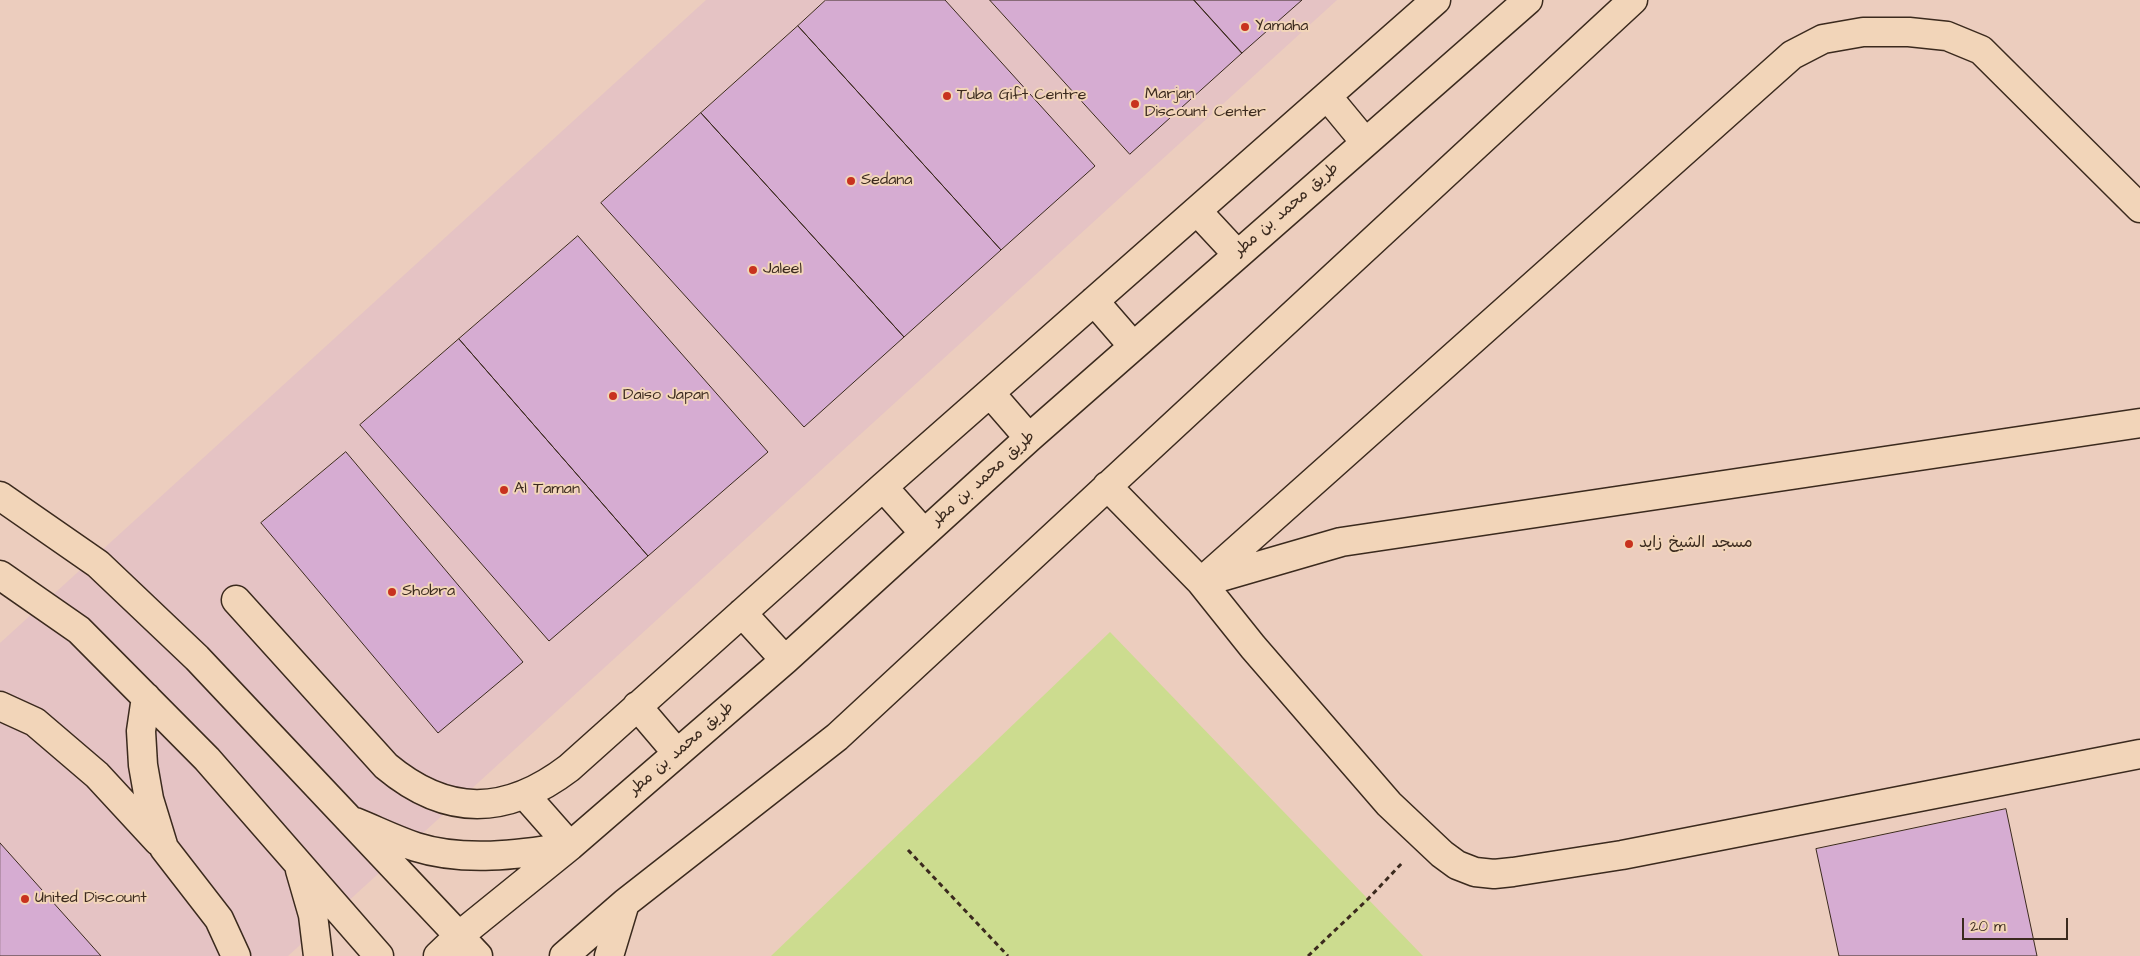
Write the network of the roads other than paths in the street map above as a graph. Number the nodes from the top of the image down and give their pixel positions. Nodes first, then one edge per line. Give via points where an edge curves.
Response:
1 (1436, 0) edge
2 (1528, 0) edge
3 (1633, 0) edge
4 (1327, 96) junction
5 (1365, 142) junction
6 (2140, 208) edge
7 (1197, 211) junction
8 (1237, 254) junction
9 (1094, 301) junction
10 (1133, 346) junction
11 (990, 393) junction
12 (2140, 423) edge
13 (1028, 438) junction
14 (1107, 486) junction
15 (883, 487) junction
16 (0, 496) edge
17 (924, 533) junction
18 (0, 575) edge
19 (1201, 582) junction
20 (236, 600) dead end
21 (742, 613) junction
22 (785, 660) junction
23 (146, 697) junction
24 (0, 706) edge
25 (637, 706) junction
26 (677, 753) junction
27 (2140, 754) edge
28 (525, 795) junction
29 (347, 819) junction
30 (570, 846) junction
31 (164, 848) junction
32 (296, 859) junction
33 (625, 903) junction
34 (460, 935) junction
35 (236, 956) edge
36 (318, 956) edge
37 (379, 956) edge
38 (438, 956) edge
39 (478, 956) edge
40 (564, 956) edge
41 (609, 956) edge

1 - 4 street
2 - 5 street, طريق محمد بن مطر
3 - 14 street
4 - 5 street
4 - 7 street
5 - 8 street, طريق محمد بن مطر
6 - 19 street via 1980,50 1947,36 1909,32 1863,32 1823,39 1792,55
7 - 8 street
7 - 9 street
8 - 10 street, طريق محمد بن مطر
9 - 10 street
9 - 11 street
10 - 13 street, طريق محمد بن مطر
11 - 13 street
11 - 15 street
12 - 19 street via 1341,542
13 - 17 street, طريق محمد بن مطر
14 - 19 street
14 - 33 street via 836,737
15 - 17 street
15 - 21 street
16 - 29 street via 98,564 197,658
17 - 22 street, طريق محمد بن مطر
18 - 23 street via 79,630
19 - 27 street via 1389,804 1442,854 1475,872 1513,872 1642,851
20 - 28 street via 386,766 406,782 428,795 454,802 480,804
21 - 22 street
21 - 25 street
22 - 26 street, طريق محمد بن مطر
23 - 31 street via 141,731 143,765 149,800
23 - 32 street
24 - 31 street via 35,722 97,775
25 - 26 street
25 - 28 street via 569,768
26 - 30 street, طريق محمد بن مطر
28 - 30 street
29 - 30 street via 417,848 475,856 518,855
29 - 34 street
30 - 34 street, طريق محمد بن مطر
31 - 35 street via 219,919
32 - 36 street via 313,915
32 - 37 street
33 - 40 street
33 - 41 street
34 - 38 street, طريق محمد بن مطر
34 - 39 street

